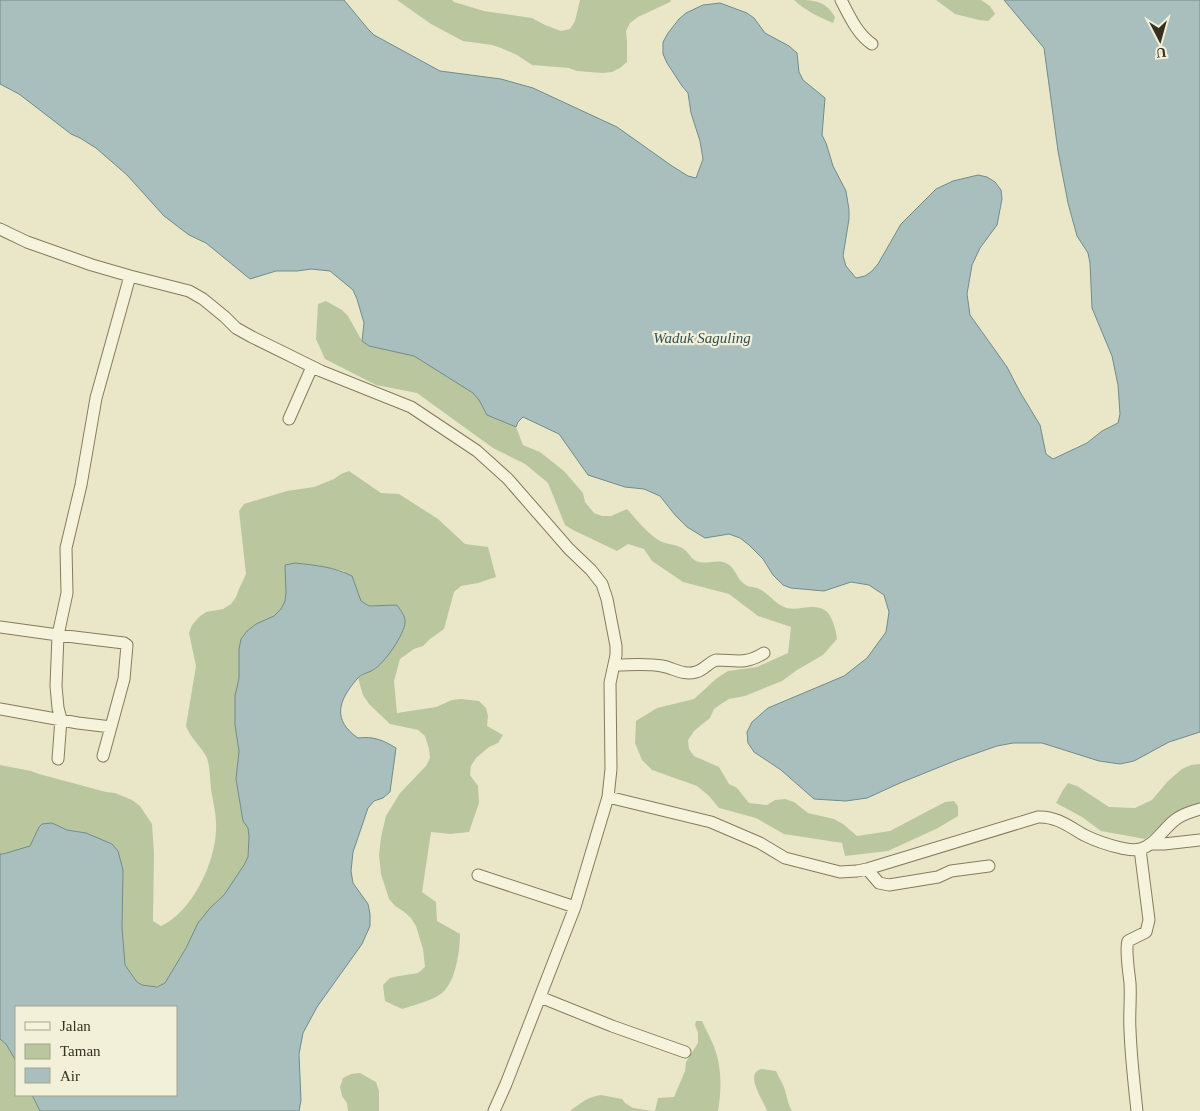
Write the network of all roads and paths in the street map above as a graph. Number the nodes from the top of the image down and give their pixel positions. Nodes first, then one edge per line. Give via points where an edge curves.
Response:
1 (842, 0) edge
2 (872, 44) dead end
3 (0, 229) edge
4 (130, 276) junction
5 (312, 367) junction
6 (289, 419) dead end
7 (0, 626) edge
8 (58, 635) junction
9 (764, 653) dead end
10 (614, 665) junction
11 (0, 709) edge
12 (61, 719) junction
13 (112, 727) junction
14 (103, 756) dead end
15 (58, 759) dead end
16 (608, 797) junction
17 (1200, 809) edge
18 (1200, 840) edge
19 (1145, 847) junction
20 (988, 866) dead end
21 (867, 869) junction
22 (478, 875) dead end
23 (575, 907) junction
24 (540, 997) junction
25 (685, 1052) dead end
26 (494, 1111) edge
27 (1137, 1111) edge

1 - 2 street via 852,21
3 - 4 street via 27,242
4 - 5 street via 189,291 236,328
4 - 8 street via 96,398 66,548 67,593
5 - 6 street
5 - 10 street via 411,407 477,451 508,479 602,584 616,646
7 - 8 street
8 - 12 street via 56,686
8 - 13 street via 127,644 124,679
9 - 10 street via 743,662 712,661 698,672 691,673 654,665
10 - 16 street via 610,683 611,769
11 - 12 street
12 - 13 street
12 - 15 street
13 - 14 street
16 - 21 street via 711,822 760,843 785,858 840,872
16 - 23 street
17 - 19 street via 1174,820
18 - 19 street
19 - 21 street via 1127,850 1108,845 1053,819 1038,817
19 - 27 street via 1149,920 1146,932 1126,945
20 - 21 street via 889,885 880,883
22 - 23 street
23 - 24 street
24 - 25 street
24 - 26 street

